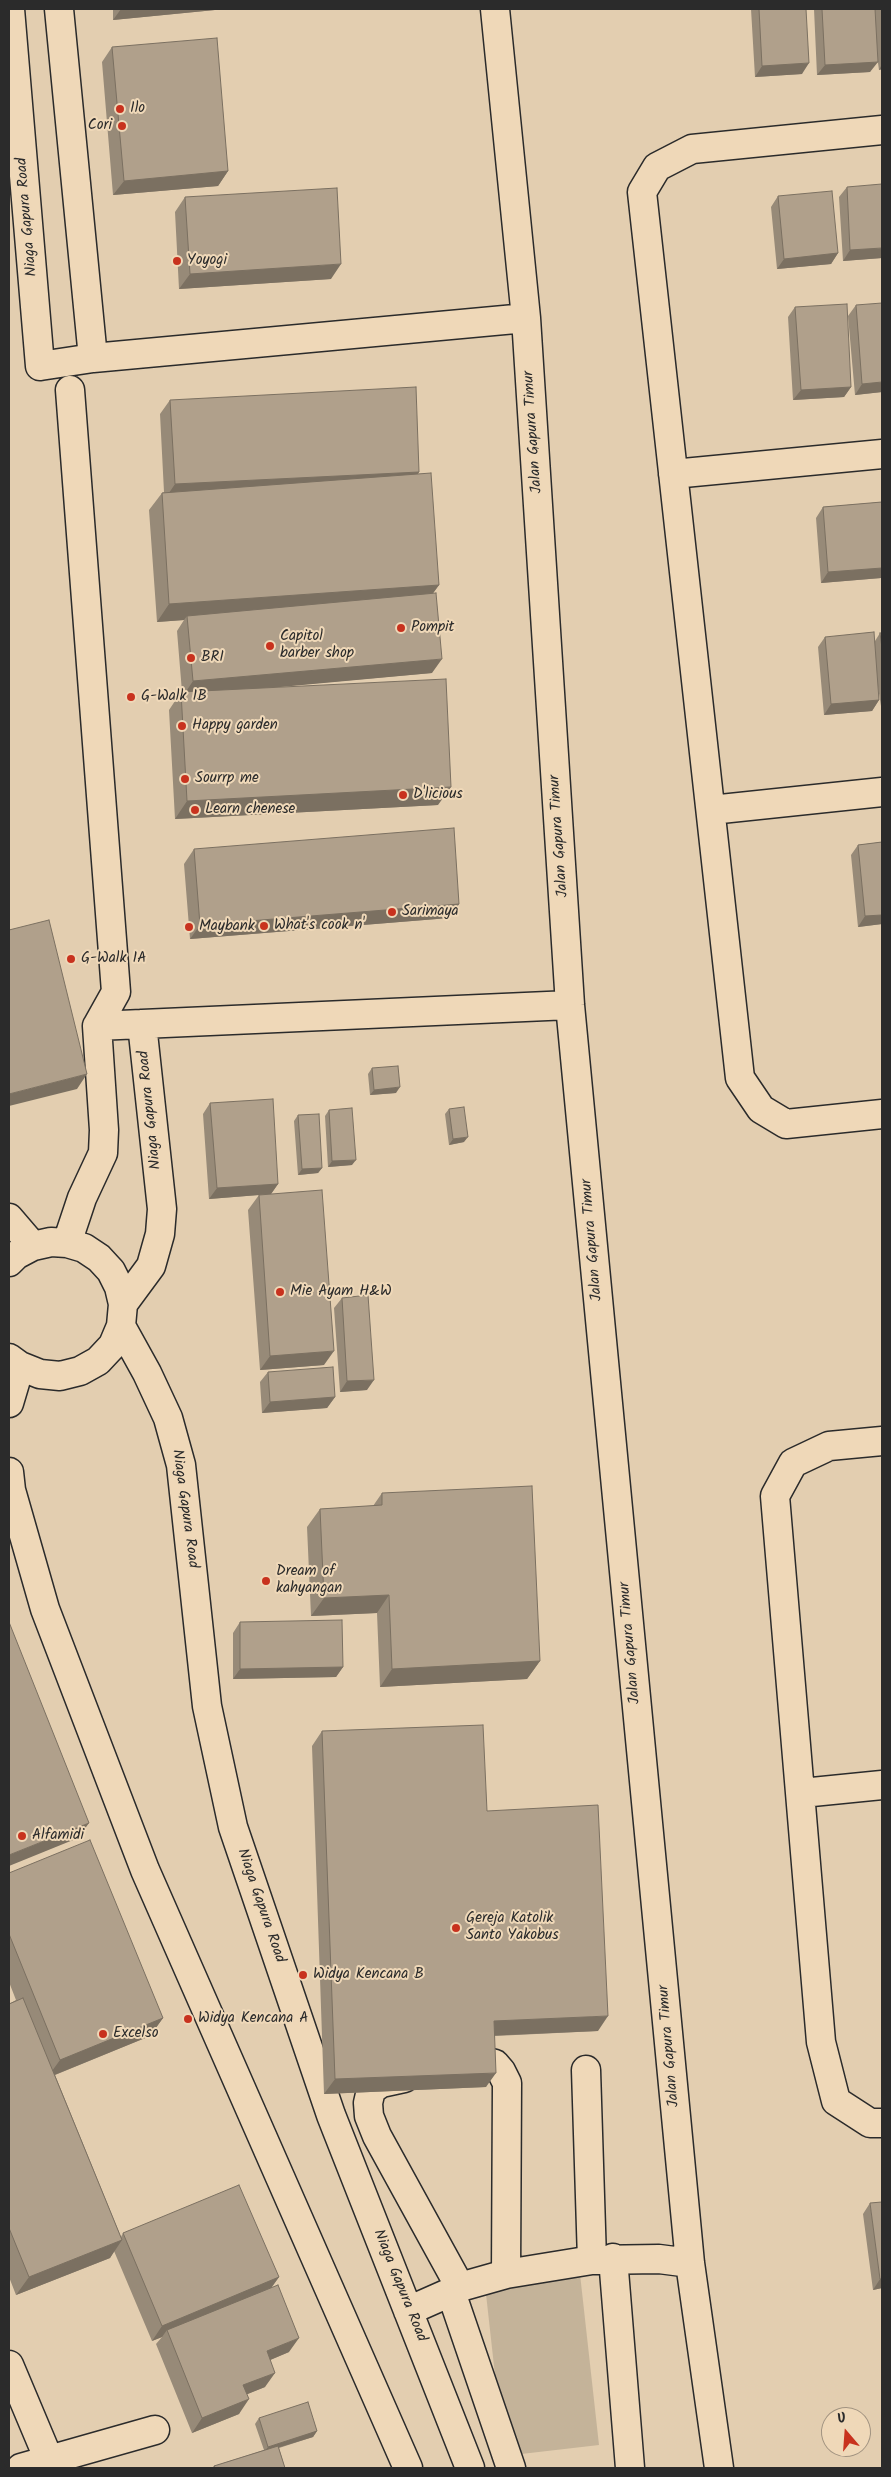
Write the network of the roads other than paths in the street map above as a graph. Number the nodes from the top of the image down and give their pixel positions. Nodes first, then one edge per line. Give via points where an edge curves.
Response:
1 (10, 9) edge
2 (60, 9) edge
3 (495, 9) edge
4 (882, 130) edge
5 (526, 318) junction
6 (93, 358) junction
7 (40, 366) junction
8 (70, 390) junction
9 (882, 454) edge
10 (673, 474) junction
11 (882, 792) edge
12 (711, 810) junction
13 (116, 992) junction
14 (570, 1004) junction
15 (142, 1024) junction
16 (97, 1026) junction
17 (882, 1114) edge
18 (9, 1218) edge
19 (67, 1243) junction
20 (33, 1246) junction
21 (9, 1262) edge
22 (122, 1315) junction
23 (14, 1362) edge
24 (9, 1403) edge
25 (882, 1441) edge
26 (9, 1472) edge
27 (882, 1785) edge
28 (802, 1793) junction
29 (586, 2070) dead end
30 (882, 2124) edge
31 (602, 2259) junction
32 (690, 2263) junction
33 (506, 2274) junction
34 (456, 2290) junction
35 (408, 2310) junction
36 (9, 2365) edge
37 (155, 2430) dead end
38 (48, 2460) junction
39 (21, 2468) edge
40 (408, 2468) edge
41 (470, 2468) edge
42 (510, 2468) edge
43 (630, 2468) edge
44 (719, 2468) edge

1 - 7 street, Niaga Gapura Road
2 - 6 street
3 - 5 street, Jalan Gapura Timur
4 - 10 street via 692,149 656,167 642,192
5 - 6 street
5 - 14 street, Jalan Gapura Timur
6 - 7 street
6 - 8 street
7 - 8 street
8 - 13 street
9 - 10 street
10 - 12 street
11 - 12 street
12 - 17 street via 740,1078 761,1109 786,1124
13 - 15 street
13 - 16 street
14 - 15 street
14 - 32 street, Jalan Gapura Timur
15 - 16 street
15 - 22 street, Niaga Gapura Road via 162,1209 160,1234 151,1266
16 - 19 street via 103,1153 82,1198
18 - 20 street
19 - 20 street
19 - 22 street via 84,1248 111,1271 120,1287
20 - 21 street
22 - 23 street via 113,1345 98,1361 80,1371 60,1376 40,1374
22 - 35 street, Niaga Gapura Road via 168,1418 181,1465 207,1706 233,1827 331,2115
23 - 24 street
25 - 28 street via 828,1446 793,1463 775,1496
26 - 40 street via 11,1490 45,1609 146,1870
27 - 28 street
28 - 30 street via 822,2042 834,2093 836,2101 870,2123
29 - 31 street
31 - 32 street via 659,2259
31 - 33 street
31 - 43 street
32 - 44 street, Jalan Gapura Timur
33 - 34 street
33 - 34 street via 507,2083 501,2072 495,2064 484,2060 381,2083 371,2090 368,2110 377,2136
34 - 35 street
34 - 42 street
35 - 41 street, Niaga Gapura Road
36 - 38 street
37 - 38 street
38 - 39 street

